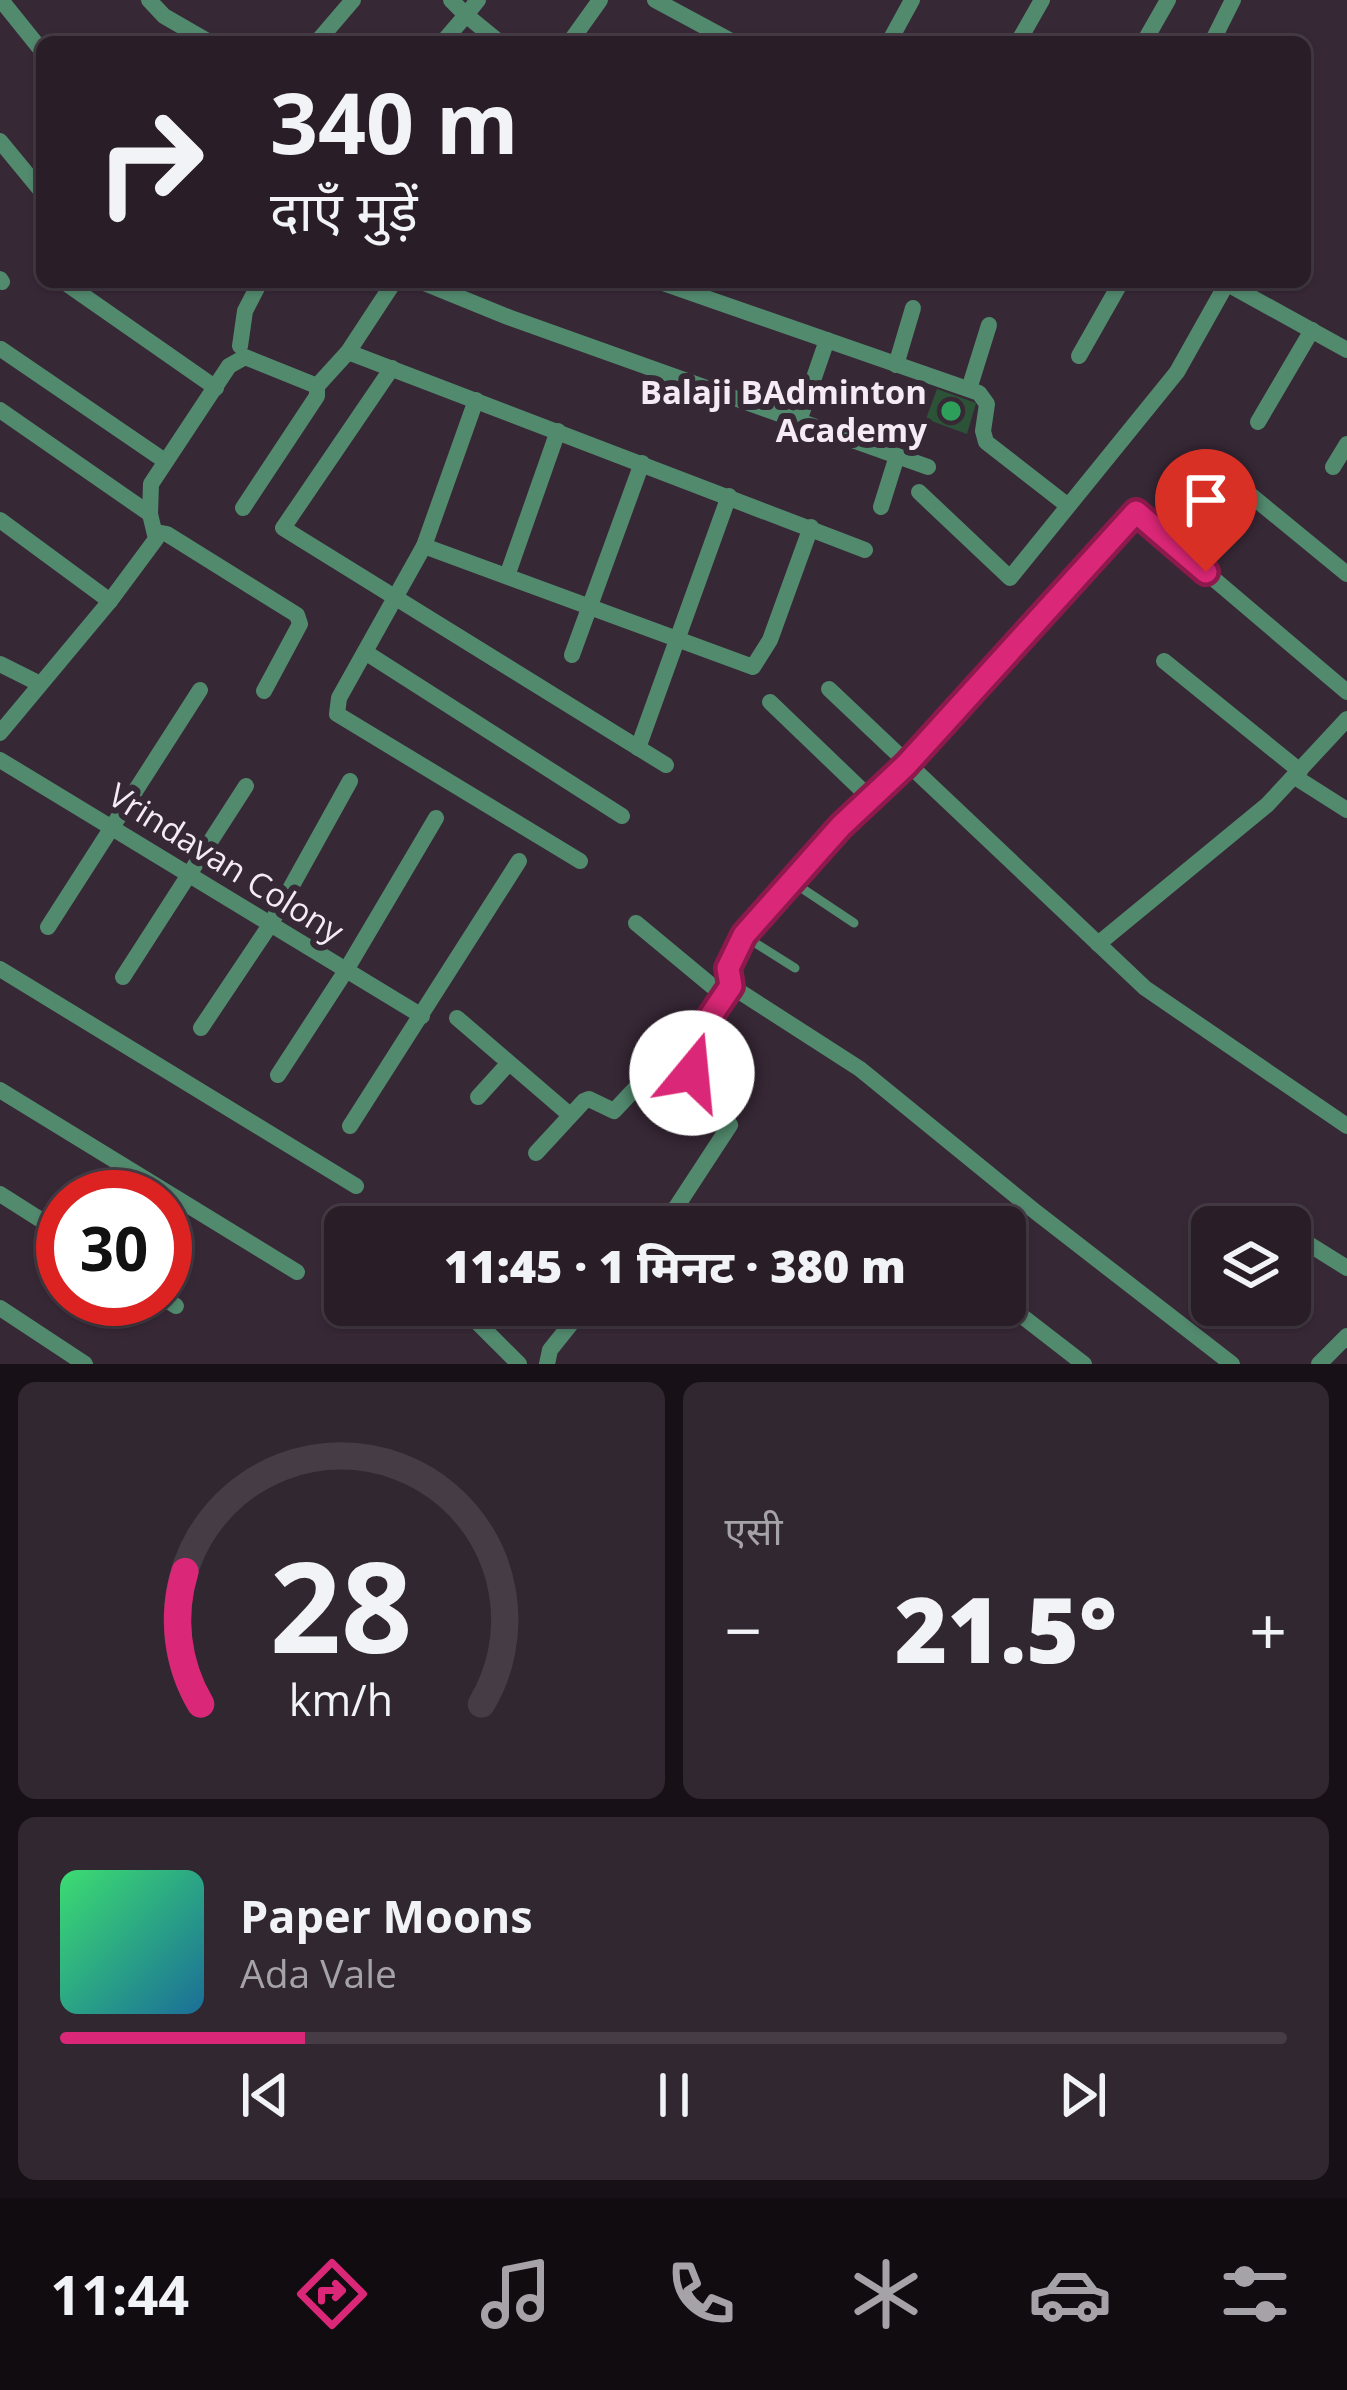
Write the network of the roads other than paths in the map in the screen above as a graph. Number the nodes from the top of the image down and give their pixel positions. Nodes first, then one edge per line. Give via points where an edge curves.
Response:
1 (1, 0) edge
2 (148, 0) edge
3 (353, 0) edge
4 (451, 0) edge
5 (478, 0) edge
6 (600, 0) edge
7 (655, 0) edge
8 (912, 0) edge
9 (1042, 0) edge
10 (1168, 0) edge
11 (1233, 0) edge
12 (466, 15) junction
13 (199, 36) edge
14 (321, 36) edge
15 (448, 36) edge
16 (492, 36) edge
17 (574, 36) edge
18 (722, 36) edge
19 (892, 36) edge
20 (1021, 36) edge
21 (1147, 36) edge
22 (1215, 36) edge
23 (36, 44) edge
24 (0, 141) edge
25 (36, 185) edge
26 (73, 288) edge
27 (257, 288) edge
28 (390, 288) edge
29 (437, 288) edge
30 (677, 288) edge
31 (1118, 288) edge
32 (1222, 288) edge
33 (1234, 288) edge
34 (913, 308) dead end
35 (989, 326) dead end
36 (1312, 330) junction
37 (827, 340) junction
38 (240, 346) dead end
39 (1, 350) edge
40 (1347, 350) edge
41 (348, 352) junction
42 (1079, 356) dead end
43 (896, 365) junction
44 (392, 368) junction
45 (317, 386) junction
46 (216, 388) junction
47 (969, 389) junction
48 (476, 400) junction
49 (0, 410) edge
50 (799, 421) junction
51 (1258, 422) dead end
52 (558, 431) junction
53 (1347, 444) edge
54 (897, 455) junction
55 (1204, 457) dead end
56 (165, 461) junction
57 (643, 464) junction
58 (928, 467) dead end
59 (1333, 467) dead end
60 (919, 492) dead end
61 (729, 496) junction
62 (1067, 505) junction
63 (243, 508) dead end
64 (880, 508) dead end
65 (150, 514) junction
66 (0, 520) edge
67 (811, 527) junction
68 (157, 532) junction
69 (424, 546) junction
70 (866, 550) dead end
71 (1347, 574) edge
72 (507, 577) junction
73 (394, 598) junction
74 (110, 602) junction
75 (590, 607) junction
76 (676, 639) junction
77 (364, 652) junction
78 (572, 655) dead end
79 (1164, 662) dead end
80 (0, 664) edge
81 (38, 683) junction
82 (829, 689) dead end
83 (200, 690) dead end
84 (264, 692) dead end
85 (1347, 692) edge
86 (770, 701) dead end
87 (1347, 719) edge
88 (0, 733) edge
89 (638, 748) junction
90 (0, 760) edge
91 (666, 765) dead end
92 (906, 765) junction
93 (1298, 774) junction
94 (350, 782) dead end
95 (246, 786) dead end
96 (870, 798) junction
97 (1347, 810) edge
98 (622, 816) dead end
99 (436, 818) dead end
100 (113, 828) junction
101 (519, 861) dead end
102 (580, 861) dead end
103 (190, 875) junction
104 (791, 882) junction
105 (636, 923) dead end
106 (854, 923) dead end
107 (269, 925) junction
108 (48, 927) dead end
109 (744, 935) junction
110 (1098, 944) junction
111 (795, 968) dead end
112 (0, 969) edge
113 (346, 972) junction
114 (123, 977) dead end
115 (728, 991) junction
116 (422, 1016) junction
117 (457, 1018) dead end
118 (201, 1028) dead end
119 (691, 1045) junction
120 (509, 1064) junction
121 (278, 1075) dead end
122 (0, 1090) edge
123 (478, 1097) dead end
124 (570, 1115) junction
125 (350, 1126) dead end
126 (1347, 1126) edge
127 (536, 1154) dead end
128 (356, 1186) dead end
129 (0, 1194) edge
130 (678, 1206) edge
131 (36, 1217) edge
132 (1311, 1245) edge
133 (1347, 1268) edge
134 (297, 1272) dead end
135 (0, 1308) edge
136 (1026, 1319) edge
137 (481, 1326) edge
138 (569, 1326) edge
139 (1347, 1336) edge
140 (85, 1364) edge
141 (519, 1364) edge
142 (547, 1364) edge
143 (1084, 1364) edge
144 (1232, 1364) edge
145 (1319, 1364) edge

1 - 23 street
2 - 13 street
3 - 14 street
4 - 12 street
5 - 12 street
6 - 17 street
7 - 18 street
8 - 19 street
9 - 20 street
10 - 21 street
11 - 22 street
12 - 15 street
12 - 16 street
24 - 25 street
26 - 46 street
27 - 38 street
28 - 41 street
29 - 50 street
30 - 37 street
31 - 42 street
32 - 62 street via 1177,372
33 - 36 street
34 - 43 street
35 - 47 street
36 - 40 street
36 - 51 street
37 - 43 street
37 - 50 street
39 - 56 street
41 - 44 street
41 - 45 street
43 - 47 street
44 - 48 street
44 - 73 street via 283,528
45 - 46 street via 245,357
45 - 63 street
46 - 56 street
47 - 62 street via 986,398 986,442
48 - 52 street
48 - 69 street
49 - 65 street
50 - 54 street
52 - 57 street
52 - 72 street
53 - 59 street
54 - 58 street
54 - 64 street
55 - 71 street
56 - 65 street via 152,484
57 - 61 street
57 - 75 street
60 - 62 street via 1010,578
61 - 67 street
61 - 76 street
65 - 68 street
66 - 74 street
67 - 70 street
67 - 76 street via 753,667
68 - 74 street
68 - 84 street via 297,615 300,624
69 - 72 street
69 - 73 street
72 - 75 street
73 - 77 street
73 - 89 street
74 - 81 street
75 - 76 street
75 - 78 street
76 - 89 street
77 - 98 street
77 - 102 street via 335,706 342,720
79 - 93 street
80 - 81 street
81 - 88 street
82 - 92 street
83 - 100 street
85 - 92 street via 1136,512
86 - 96 street
87 - 93 street
89 - 91 street
90 - 100 street, Vrindavan Colony
92 - 96 street
92 - 110 street
93 - 97 street
93 - 110 street
94 - 107 street
95 - 103 street
96 - 104 street
99 - 113 street
100 - 103 street, Vrindavan Colony
100 - 108 street
101 - 116 street
103 - 107 street, Vrindavan Colony
103 - 114 street
104 - 106 lane
104 - 109 street
105 - 115 street
107 - 113 street, Vrindavan Colony
107 - 118 street
109 - 111 lane
109 - 115 street via 728,968
110 - 126 street via 1145,988
112 - 128 street
113 - 116 street, Vrindavan Colony
113 - 121 street
115 - 119 street
115 - 144 street via 860,1069
116 - 125 street
117 - 120 street
119 - 124 street via 677,1044 614,1111 587,1099
119 - 130 street via 693,1077 730,1125
120 - 123 street
120 - 124 street
122 - 134 street
124 - 127 street
129 - 131 street
132 - 133 street
135 - 140 street
136 - 143 street
137 - 141 street
138 - 142 street
139 - 145 street

